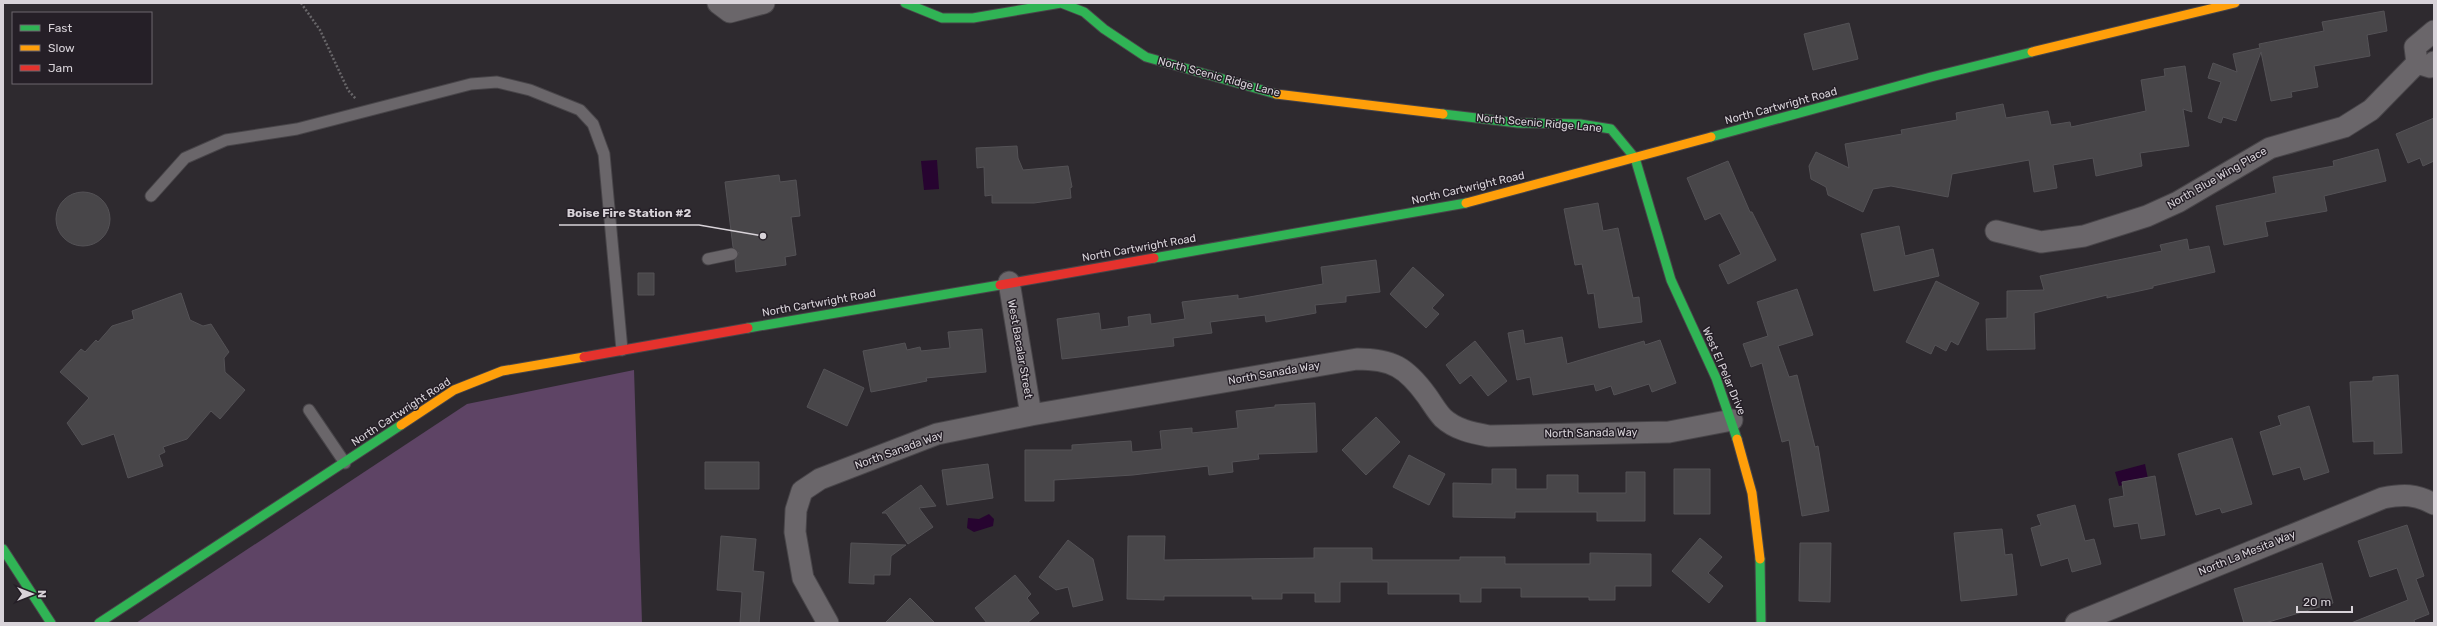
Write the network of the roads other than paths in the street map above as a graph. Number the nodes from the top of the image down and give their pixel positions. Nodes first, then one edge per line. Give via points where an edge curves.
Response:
1 (718, 3) edge
2 (764, 3) edge
3 (905, 3) edge
4 (2235, 3) edge
5 (1007, 8) edge
6 (2434, 31) edge
7 (2425, 63) edge
8 (1635, 158) junction
9 (151, 196) dead end
10 (1996, 231) dead end
11 (732, 254) dead end
12 (708, 259) dead end
13 (1009, 282) junction
14 (622, 350) junction
15 (309, 410) dead end
16 (1031, 415) junction
17 (1732, 420) junction
18 (345, 462) junction
19 (2427, 500) edge
20 (3, 549) edge
21 (51, 623) edge
22 (99, 623) edge
23 (828, 623) edge
24 (1761, 623) edge
25 (2076, 623) edge

1 - 2 street via 730,12
3 - 5 street, North Scenic Ridge Lane via 942,18 973,18
4 - 8 street, North Cartwright Road via 1931,77
5 - 8 street, North Scenic Ridge Lane via 1061,3 1084,12 1104,29 1146,57 1274,94 1518,123 1580,124 1611,129
6 - 7 street, North Blue Wing Place via 2415,47
7 - 10 street, North Blue Wing Place via 2371,110 2344,127 2270,148 2178,202 2147,216 2084,236 2041,242
8 - 13 street, North Cartwright Road via 1450,207
8 - 17 street, West El Pelar Drive via 1671,280 1716,378
9 - 14 lane via 185,158 226,140 297,129 470,84 497,82 530,90 580,110 593,124 604,154
11 - 12 lane
13 - 14 street, North Cartwright Road
13 - 16 street, West Bacalar Street
14 - 18 street, North Cartwright Road via 502,371 461,388
15 - 18 lane
16 - 17 street, North Sanada Way via 1357,359 1381,359 1404,369 1443,418 1465,432 1489,436 1669,432
16 - 23 street, North Sanada Way via 937,434 820,479 802,491 796,510 798,557 803,578
17 - 24 street, West El Pelar Drive via 1752,493 1760,561
18 - 22 street, North Cartwright Road
19 - 25 street, North La Mesita Way via 2404,494 2383,498
20 - 21 street

